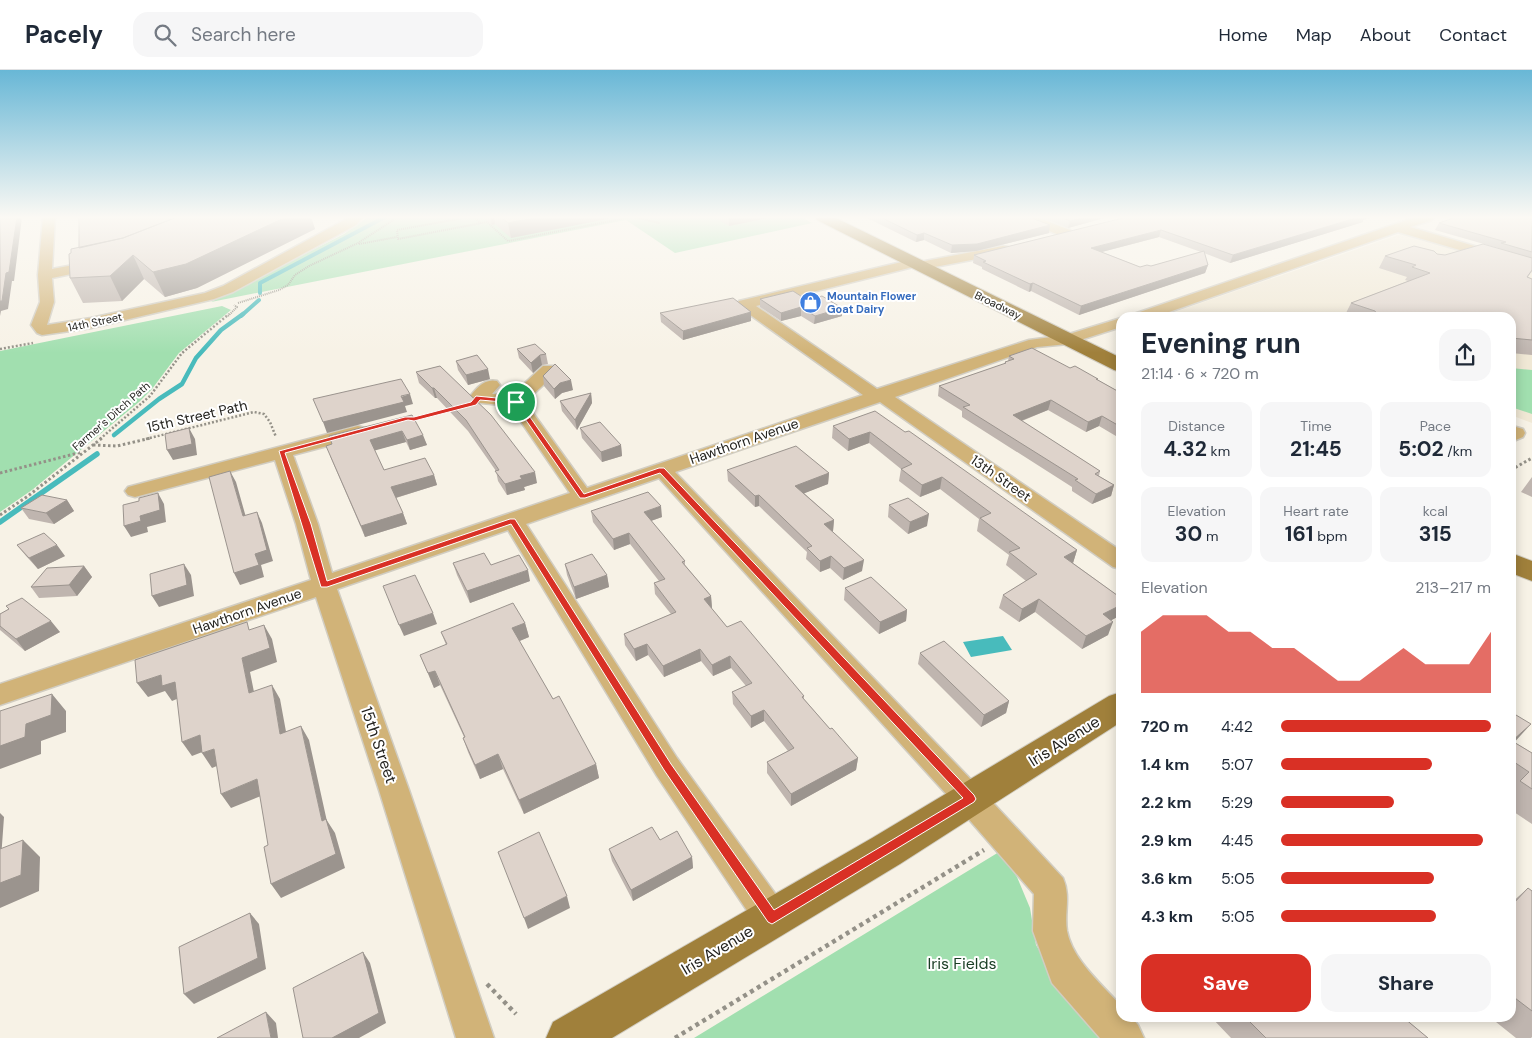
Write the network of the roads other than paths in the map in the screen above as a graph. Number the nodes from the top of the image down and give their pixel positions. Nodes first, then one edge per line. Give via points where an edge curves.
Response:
1 (46, 262) edge
2 (113, 262) edge
3 (278, 262) edge
4 (910, 262) edge
5 (932, 262) edge
6 (970, 262) edge
7 (1299, 262) edge
8 (1502, 262) edge
9 (1515, 262) edge
10 (916, 265) junction
11 (1532, 267) edge
12 (935, 274) junction
13 (45, 275) junction
14 (1532, 278) edge
15 (47, 302) junction
16 (1154, 312) edge
17 (127, 315) junction
18 (1116, 324) edge
19 (1068, 340) junction
20 (1116, 364) edge
21 (550, 370) edge
22 (515, 378) dead end
23 (536, 382) junction
24 (491, 385) dead end
25 (878, 395) junction
26 (516, 402) junction
27 (408, 418) edge
28 (282, 452) junction
29 (662, 470) junction
30 (135, 491) dead end
31 (583, 497) junction
32 (513, 520) junction
33 (1116, 559) edge
34 (1516, 564) edge
35 (1532, 572) edge
36 (324, 585) junction
37 (0, 695) edge
38 (1116, 708) edge
39 (970, 799) junction
40 (772, 918) junction
41 (475, 1038) edge
42 (569, 1038) edge
43 (1125, 1038) edge

1 - 13 street, 14th Street
2 - 13 street
3 - 17 street via 228,289 188,302
4 - 10 main road, Broadway
5 - 10 street
6 - 12 street
7 - 16 street
8 - 14 street via 1505,269
9 - 11 street
10 - 12 main road, Broadway
10 - 25 street, 13th Street via 744,304
12 - 19 main road, Broadway
13 - 15 street, 14th Street
15 - 17 street, 14th Street via 64,312 93,316
15 - 17 street, 14th Street via 39,325 42,330
18 - 19 street, Hawthorn Avenue
19 - 20 main road, Broadway
19 - 25 street, Hawthorn Avenue via 1035,342
21 - 23 street
22 - 23 street
23 - 26 street
24 - 26 street via 478,398
25 - 29 street, Hawthorn Avenue
25 - 33 street, 13th Street
26 - 31 street
27 - 28 street
28 - 30 street
28 - 36 street, 15th Street
29 - 31 street, Hawthorn Avenue
29 - 39 street
31 - 32 street, Hawthorn Avenue
32 - 36 street, Hawthorn Avenue
32 - 40 street via 667,767
34 - 35 main road
36 - 37 street, Hawthorn Avenue
36 - 41 street, 15th Street via 404,817
38 - 39 main road, Iris Avenue
39 - 40 main road, Iris Avenue
39 - 43 street via 1051,889 1050,930 1065,970
40 - 42 main road, Iris Avenue

